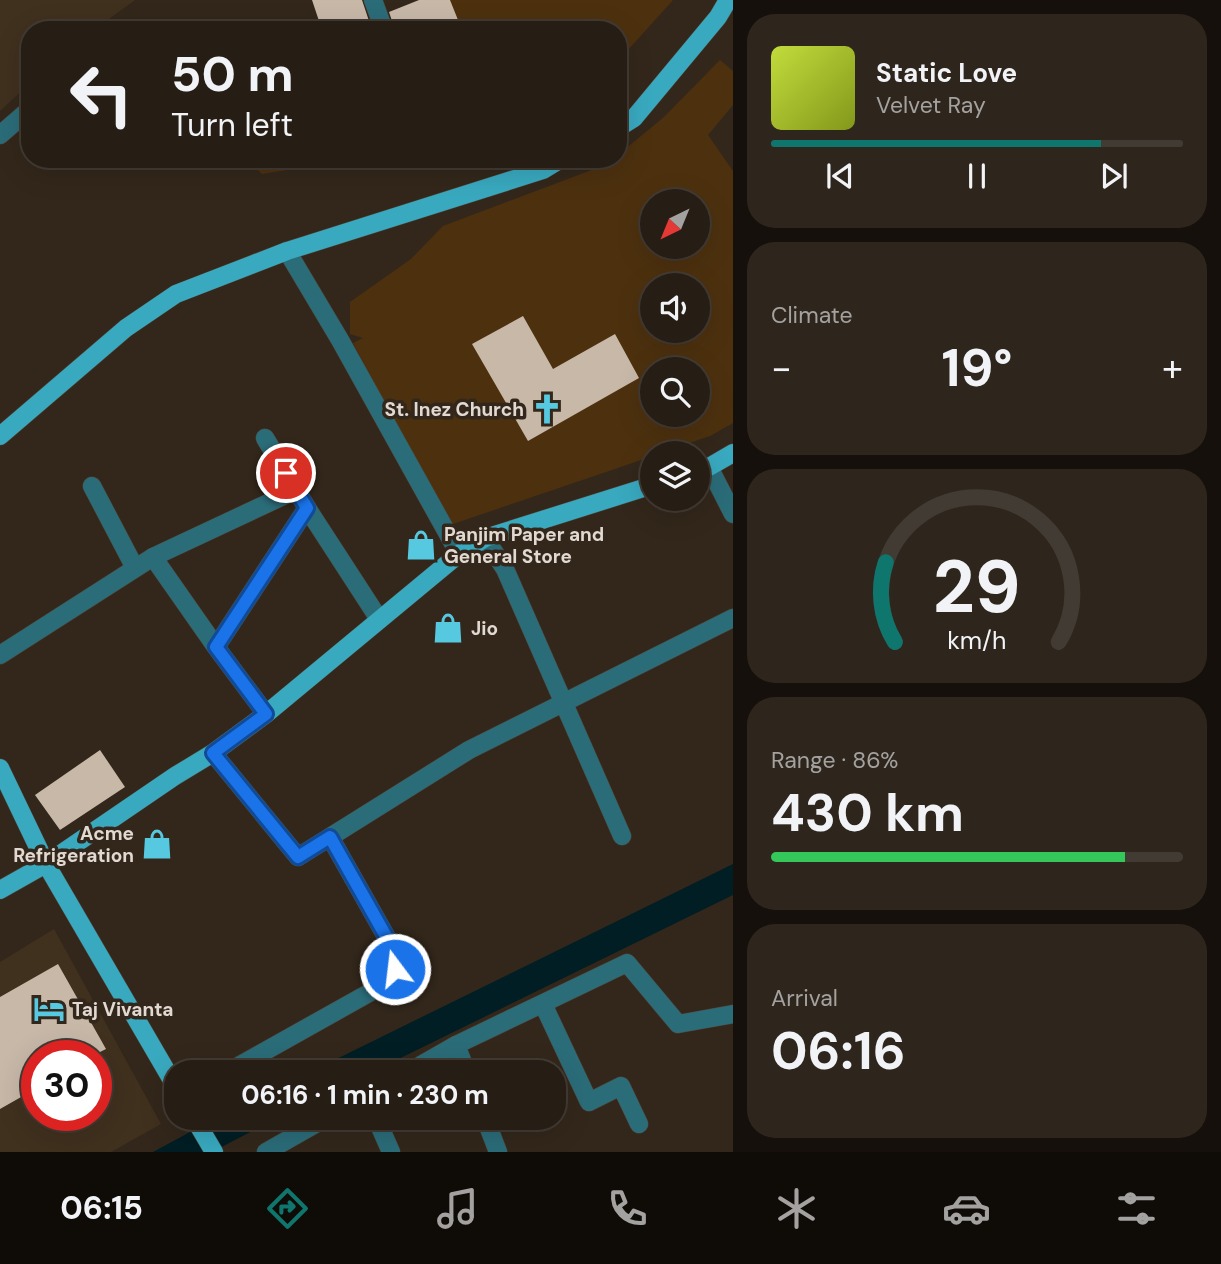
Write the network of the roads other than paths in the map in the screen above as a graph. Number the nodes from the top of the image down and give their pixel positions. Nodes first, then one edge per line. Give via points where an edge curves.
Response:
1 (373, 0) edge
2 (728, 0) edge
3 (381, 21) edge
4 (21, 117) edge
5 (627, 122) edge
6 (0, 135) edge
7 (546, 168) edge
8 (287, 251) junction
9 (0, 436) edge
10 (265, 438) dead end
11 (733, 453) edge
12 (710, 466) edge
13 (710, 478) edge
14 (92, 486) dead end
15 (640, 489) edge
16 (296, 491) junction
17 (307, 508) junction
18 (733, 514) edge
19 (485, 538) junction
20 (458, 554) junction
21 (153, 557) junction
22 (135, 568) junction
23 (733, 618) edge
24 (379, 619) junction
25 (216, 647) junction
26 (0, 655) edge
27 (563, 702) junction
28 (266, 714) junction
29 (213, 753) junction
30 (0, 768) edge
31 (622, 836) dead end
32 (330, 837) junction
33 (47, 864) junction
34 (0, 890) edge
35 (543, 1004) junction
36 (733, 1014) edge
37 (456, 1045) junction
38 (249, 1060) edge
39 (430, 1060) edge
40 (462, 1060) edge
41 (164, 1066) edge
42 (639, 1124) dead end
43 (201, 1130) edge
44 (305, 1130) edge
45 (381, 1130) edge
46 (490, 1130) edge
47 (214, 1152) edge
48 (266, 1152) edge
49 (391, 1152) edge
50 (498, 1152) edge

1 - 3 street
2 - 5 main road
4 - 6 street
7 - 8 main road
8 - 9 main road via 176,294 126,328
8 - 20 street
10 - 16 street
11 - 12 main road
13 - 18 street
14 - 22 street
15 - 19 main road
16 - 17 street
16 - 21 street
17 - 24 street
17 - 25 street
19 - 20 main road
19 - 27 street via 505,569
20 - 24 main road
21 - 22 street
21 - 25 street
22 - 26 street
23 - 27 street
24 - 28 main road
25 - 28 street
27 - 31 street
27 - 32 street via 469,750
28 - 29 main road
29 - 32 street via 298,857
29 - 33 main road
30 - 33 main road
32 - 38 street via 396,954 395,969 376,989
33 - 34 main road
33 - 41 main road
35 - 36 street via 627,963 677,1024
35 - 37 street
35 - 42 street via 589,1102 621,1086
37 - 39 street
37 - 40 street
43 - 47 main road
44 - 48 street
45 - 49 street
46 - 50 street

